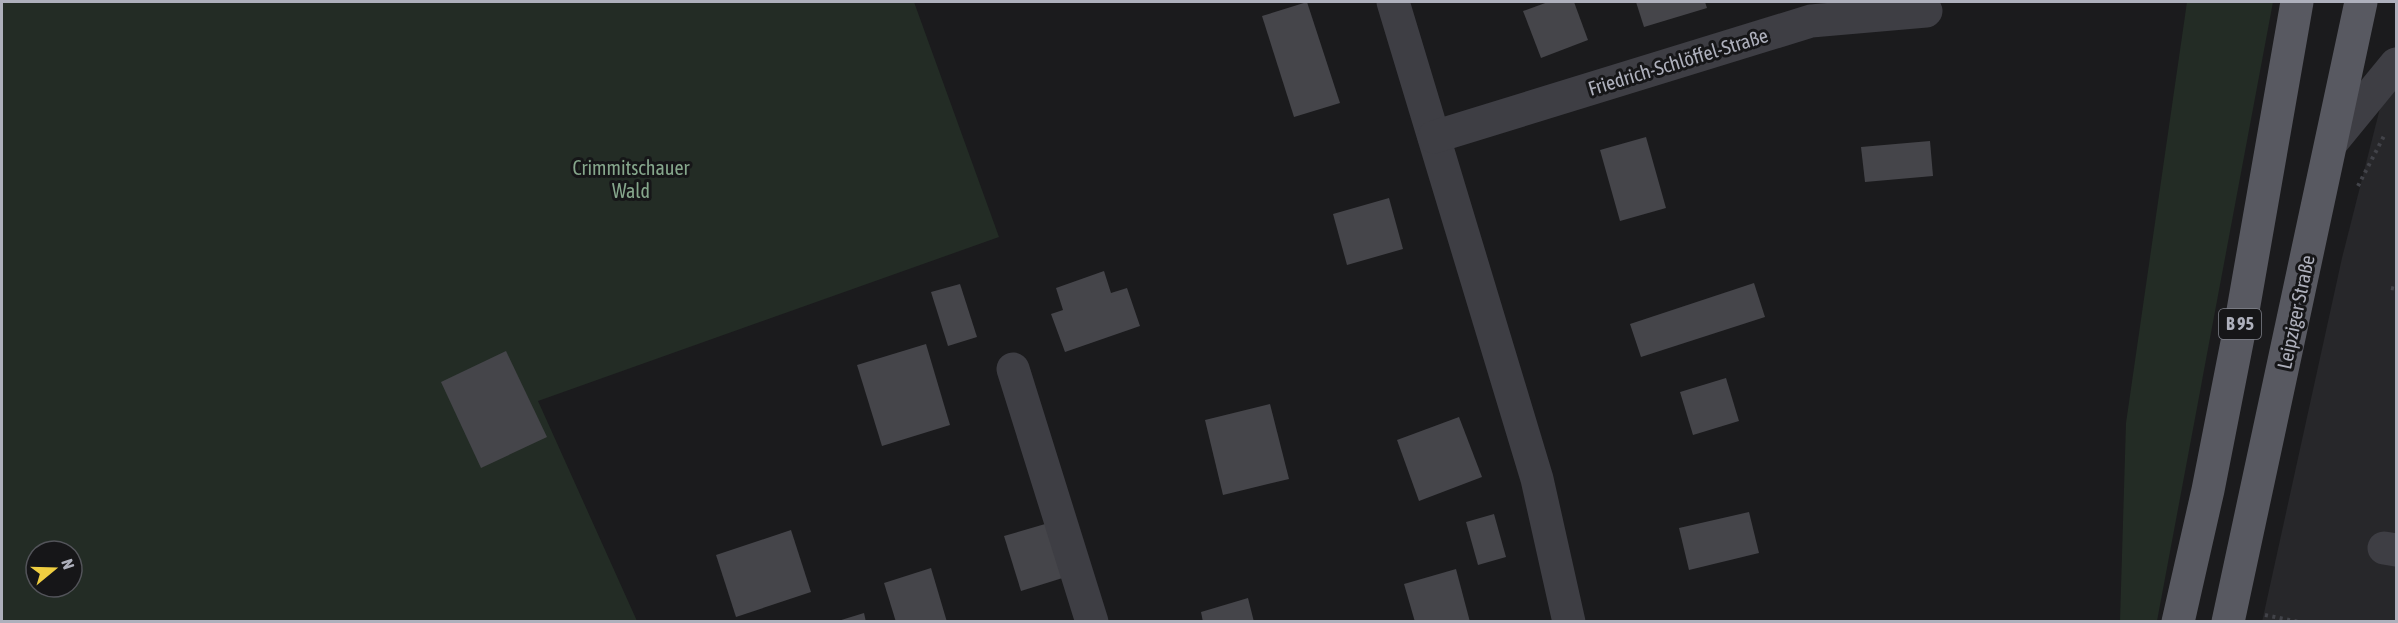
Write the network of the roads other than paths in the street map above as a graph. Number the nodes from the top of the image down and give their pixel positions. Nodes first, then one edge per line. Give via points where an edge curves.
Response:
1 (1393, 2) edge
2 (2297, 2) edge
3 (2361, 2) edge
4 (1926, 11) dead end
5 (2397, 64) edge
6 (1434, 137) junction
7 (2332, 142) junction
8 (1013, 369) dead end
9 (1092, 621) edge
10 (1569, 621) edge
11 (2178, 621) edge
12 (2228, 621) edge

1 - 6 street
2 - 11 main road, B 95 via 2241,322
3 - 7 main road, Leipziger Straße / B 95
4 - 6 street, Friedrich-Schlöffel-Straße via 1811,21
5 - 7 street
6 - 10 street via 1537,479
7 - 12 main road, Leipziger Straße / B 95
8 - 9 street

